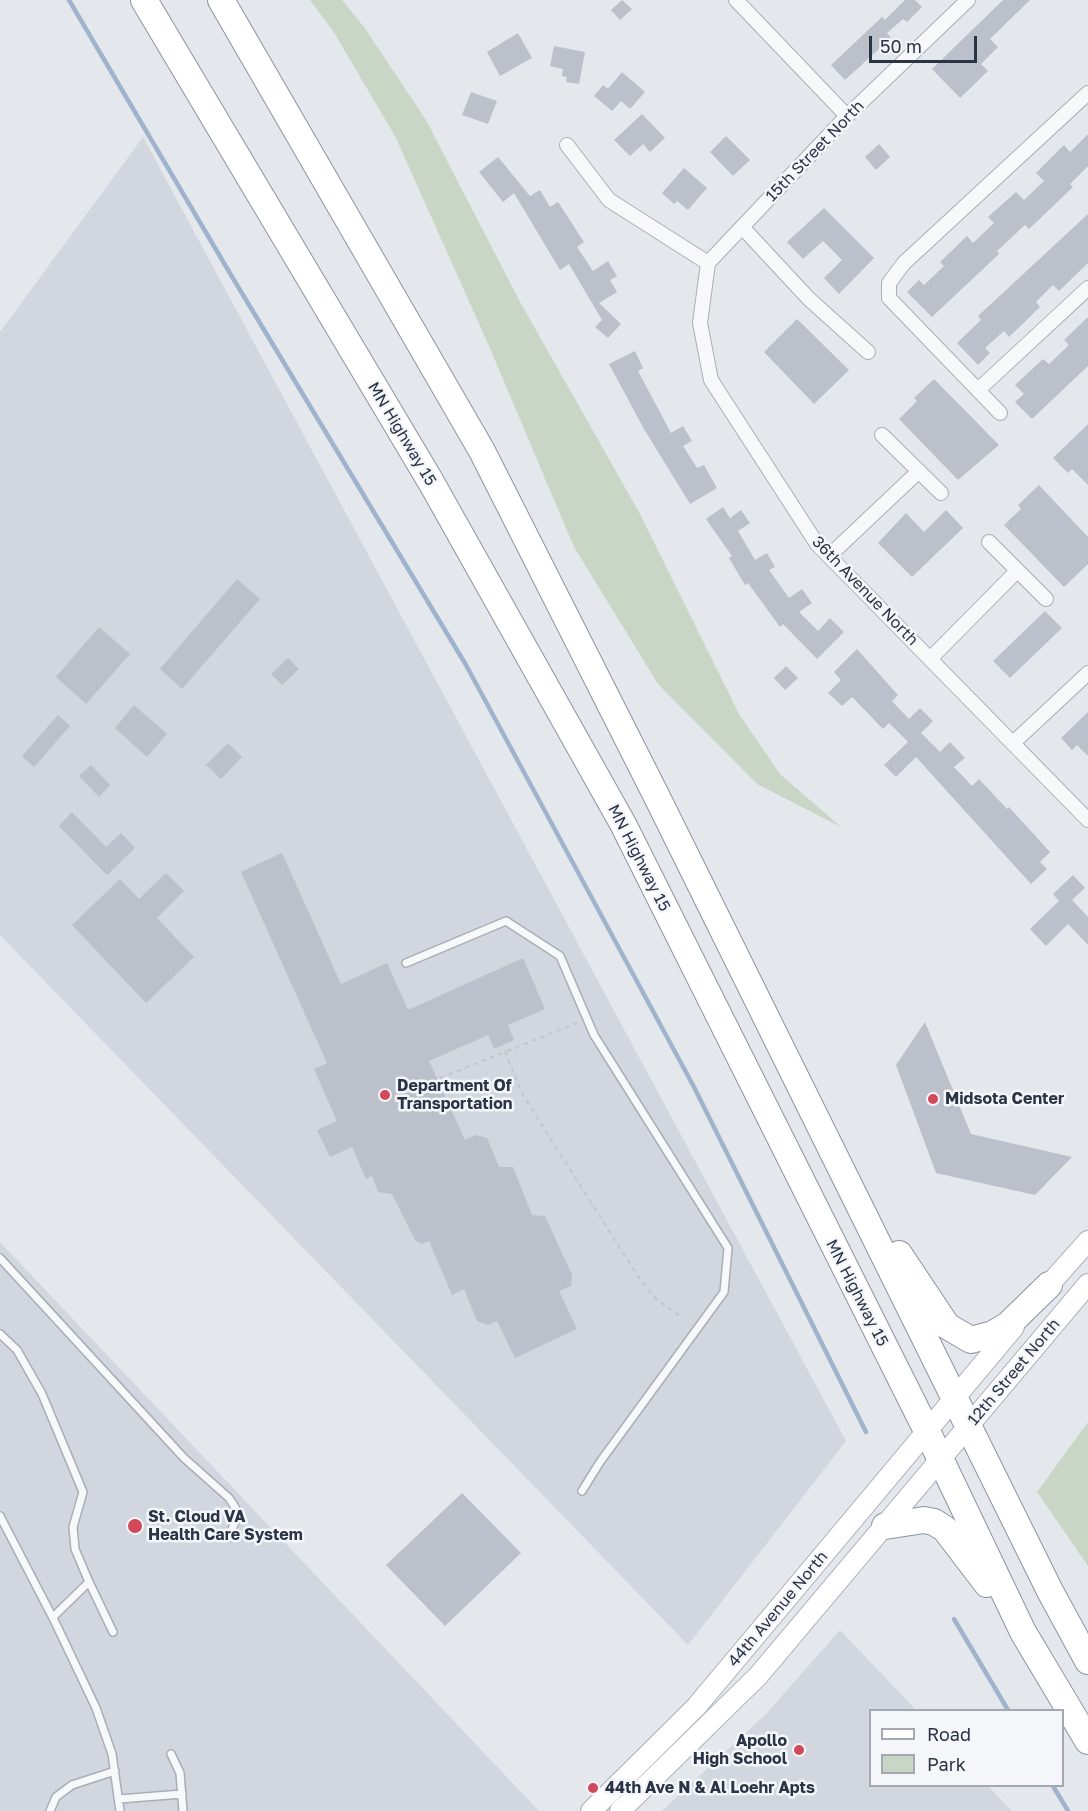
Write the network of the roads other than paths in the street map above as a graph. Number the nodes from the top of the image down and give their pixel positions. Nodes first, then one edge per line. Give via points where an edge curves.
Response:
1 (144, 0) edge
2 (221, 0) edge
3 (736, 0) edge
4 (968, 0) edge
5 (1088, 93) edge
6 (847, 116) junction
7 (567, 145) dead end
8 (742, 227) junction
9 (708, 263) junction
10 (1088, 288) edge
11 (868, 352) dead end
12 (978, 390) junction
13 (1000, 413) dead end
14 (882, 435) dead end
15 (919, 471) junction
16 (941, 493) dead end
17 (989, 542) dead end
18 (829, 556) junction
19 (1017, 571) junction
20 (1046, 599) dead end
21 (930, 659) junction
22 (1088, 673) edge
23 (1013, 743) junction
24 (1088, 820) edge
25 (406, 963) dead end
26 (794, 1074) junction
27 (1088, 1241) edge
28 (0, 1258) edge
29 (1088, 1284) edge
30 (1049, 1285) junction
31 (0, 1334) edge
32 (954, 1398) junction
33 (968, 1426) junction
34 (927, 1431) junction
35 (940, 1460) junction
36 (582, 1491) dead end
37 (0, 1516) edge
38 (885, 1526) junction
39 (228, 1538) dead end
40 (89, 1582) junction
41 (53, 1617) junction
42 (113, 1632) dead end
43 (1023, 1632) junction
44 (1088, 1661) edge
45 (1088, 1741) edge
46 (171, 1754) dead end
47 (115, 1771) junction
48 (182, 1794) junction
49 (119, 1798) junction
50 (50, 1811) edge
51 (120, 1811) edge
52 (183, 1811) edge
53 (591, 1811) edge
54 (620, 1811) edge

1 - 34 highway, MN Highway 15 via 431,482 623,824
2 - 26 highway via 482,451
3 - 6 street
4 - 6 street, 15th Street North
5 - 12 street via 904,262 889,283 889,298
6 - 8 street, 15th Street North
7 - 9 street via 609,200
8 - 9 street, 15th Street North
8 - 11 street via 809,299
9 - 18 street, 36th Avenue North via 700,323 711,380 817,544
10 - 12 street
12 - 13 street
14 - 15 street
15 - 16 street
15 - 18 street
17 - 19 street
18 - 21 street, 36th Avenue North
19 - 20 street
19 - 21 street
21 - 23 street, 36th Avenue North
22 - 23 street
23 - 24 street, 36th Avenue North
25 - 36 lane via 506,921 560,956 596,1038 728,1248 724,1292
26 - 30 highway via 899,1254 947,1326 971,1340 993,1334 1008,1326
26 - 32 highway
27 - 30 main road, 12th Street North
28 - 39 lane via 184,1458 229,1498 237,1518
29 - 33 main road, 12th Street North
30 - 32 main road, 12th Street North
31 - 40 lane via 17,1350 42,1394 83,1492 73,1527 75,1549
32 - 33 highway
32 - 34 main road, 44th Avenue North
33 - 35 main road, 12th Street North
33 - 44 highway
34 - 35 highway, MN Highway 15
34 - 53 main road, 44th Avenue North via 696,1707
35 - 38 main road, 44th Avenue North
35 - 43 highway, MN Highway 15
37 - 41 lane
38 - 43 highway via 924,1520 945,1529
38 - 54 main road, 44th Avenue North via 758,1676
40 - 41 lane
40 - 42 lane
41 - 47 lane via 96,1708
43 - 45 highway, MN Highway 15
46 - 48 lane via 180,1773
47 - 49 lane
47 - 50 lane via 72,1785 56,1797
48 - 49 lane
48 - 52 lane
49 - 51 lane

